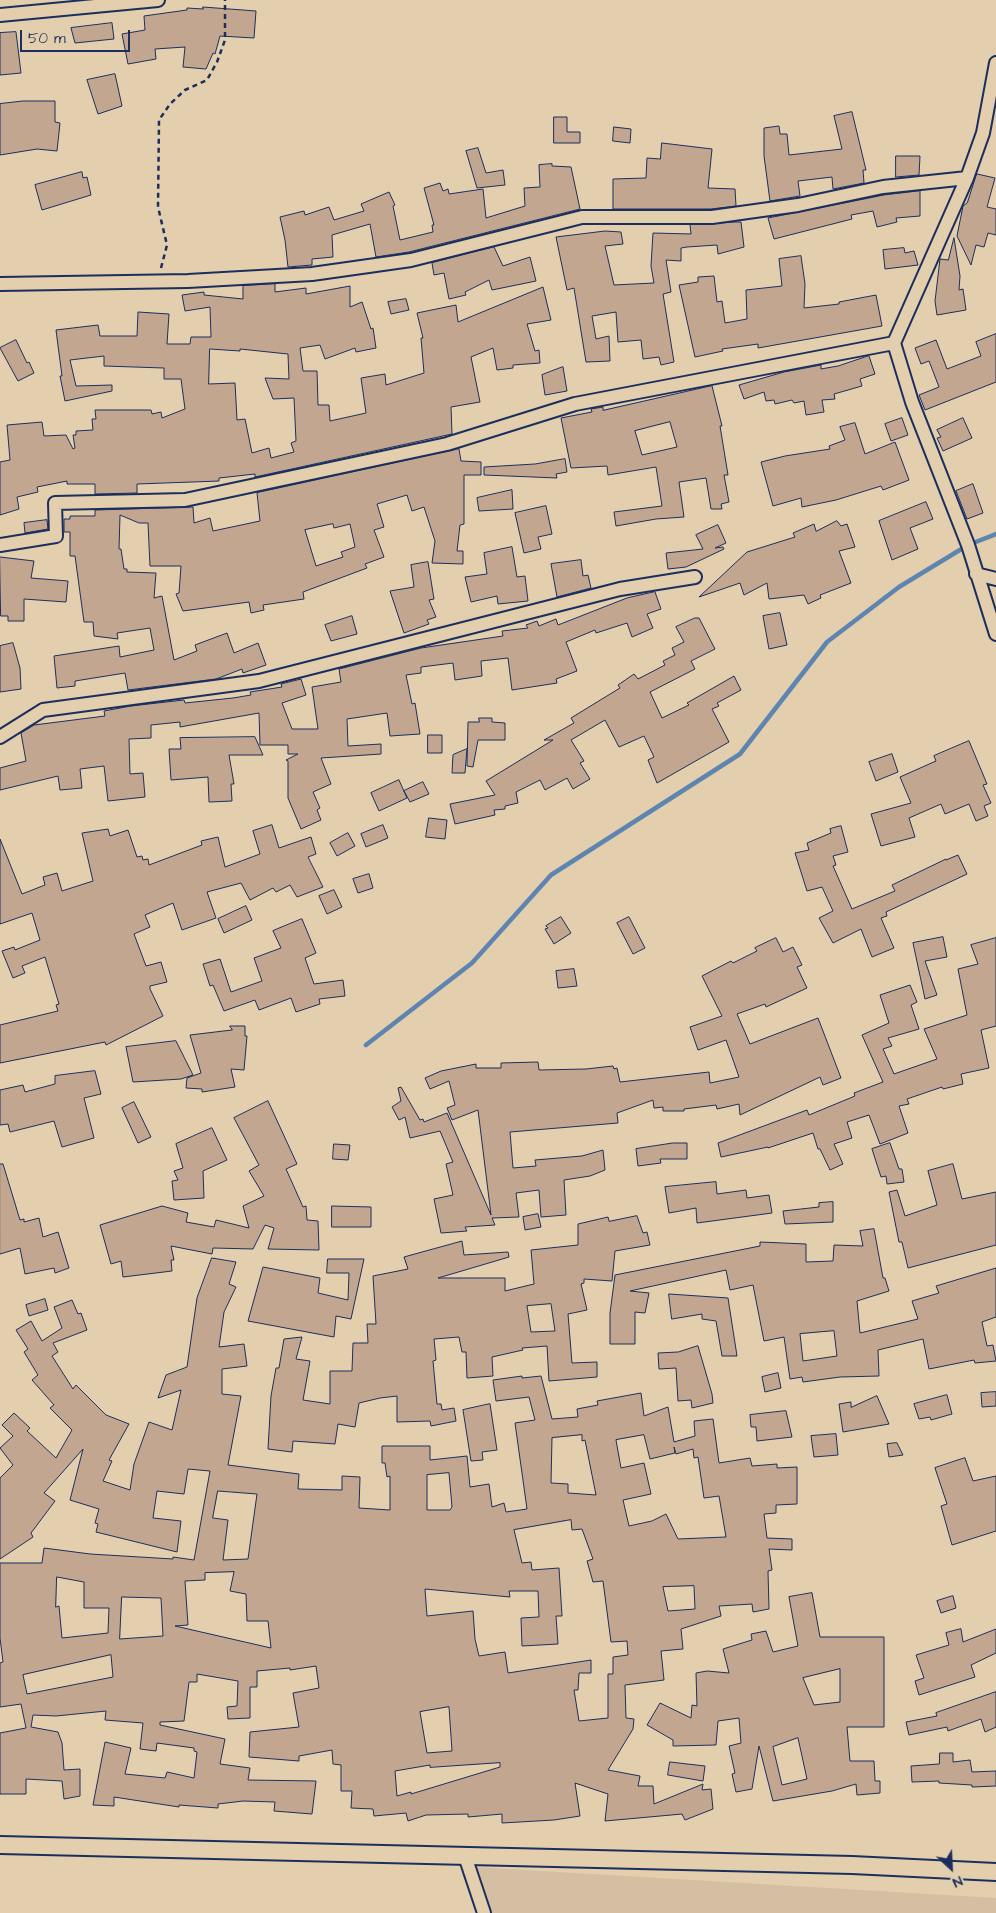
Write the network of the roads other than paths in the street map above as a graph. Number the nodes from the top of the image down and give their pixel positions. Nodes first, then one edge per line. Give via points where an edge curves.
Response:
1 (158, 0) edge
2 (0, 15) edge
3 (996, 63) edge
4 (967, 178) junction
5 (0, 284) edge
6 (894, 343) junction
7 (0, 546) edge
8 (976, 574) junction
9 (695, 577) dead end
10 (996, 579) edge
11 (996, 634) edge
12 (0, 737) edge
13 (0, 1845) edge
14 (465, 1856) junction
15 (996, 1872) edge
16 (484, 1913) edge

1 - 2 street
3 - 4 street via 983,133
4 - 5 street via 883,186 798,205 712,217 582,218 411,260 312,274
4 - 6 street
6 - 7 street via 575,404 447,444 185,500 55,503 56,536
6 - 8 street via 912,402 968,545
8 - 10 street
8 - 11 street
9 - 12 street via 620,589 259,681 44,710
13 - 14 street
14 - 15 street via 852,1864
14 - 16 street

